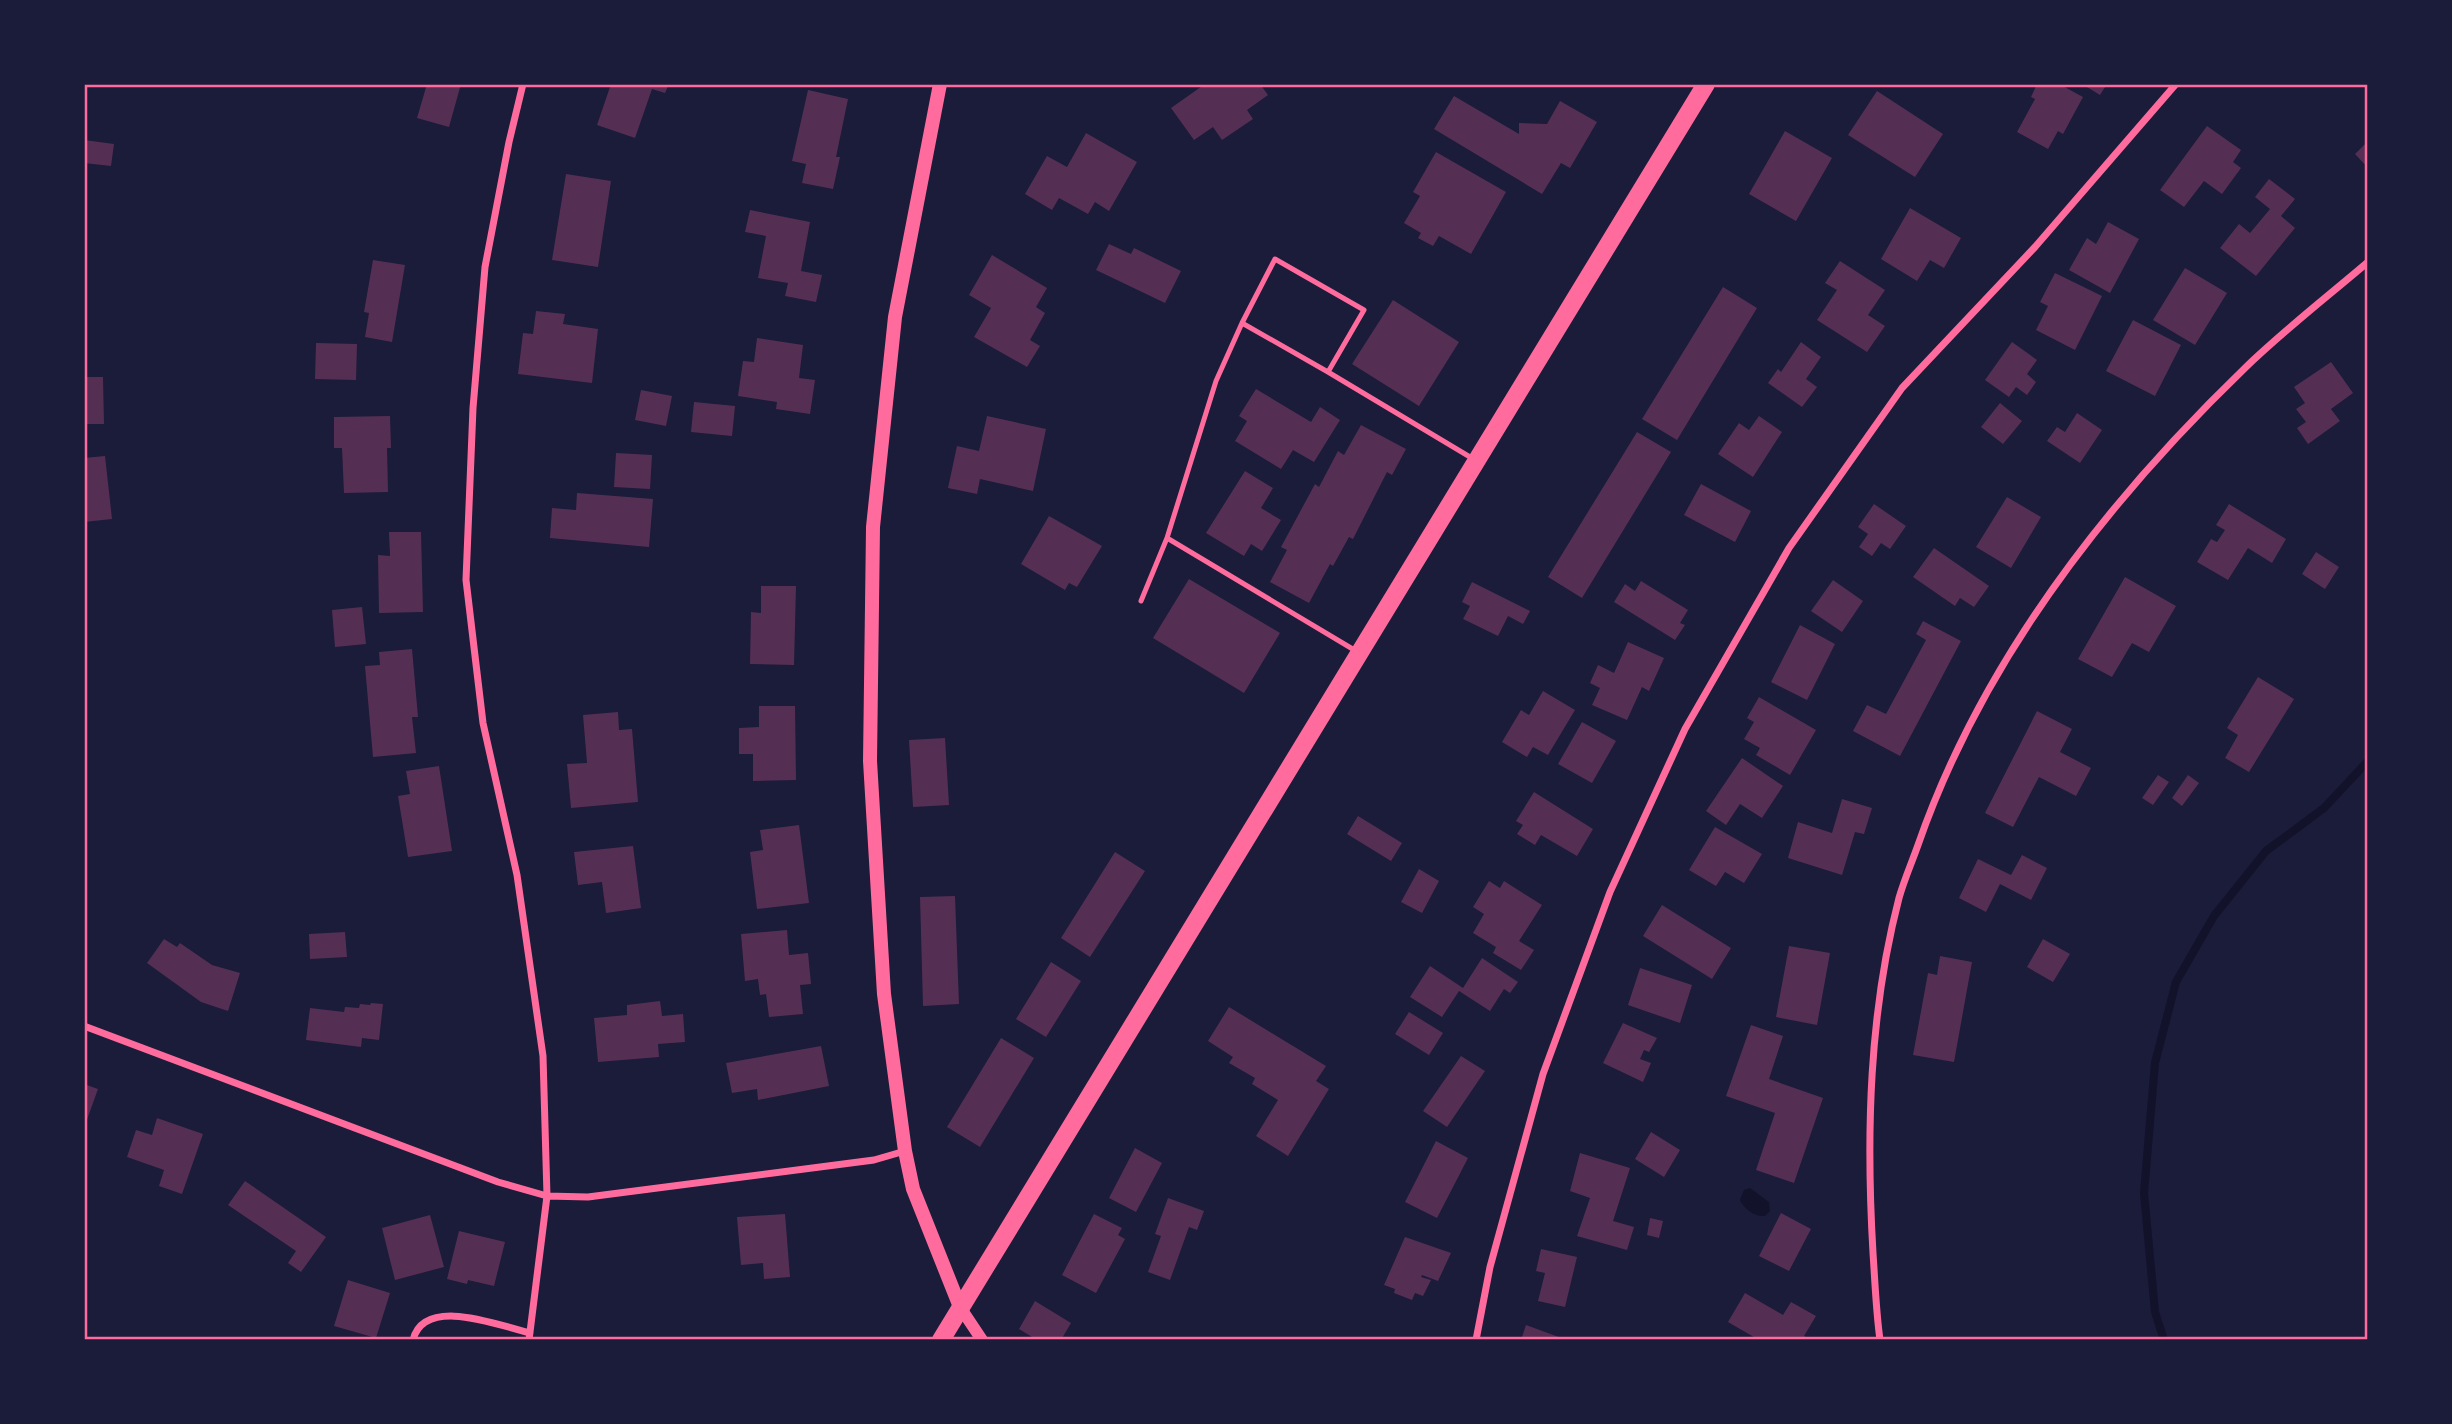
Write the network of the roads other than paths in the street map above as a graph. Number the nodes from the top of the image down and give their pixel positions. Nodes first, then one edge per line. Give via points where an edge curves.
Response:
1 (523, 84) edge
2 (940, 84) edge
3 (1706, 84) edge
4 (2176, 84) edge
5 (2368, 262) edge
6 (1242, 323) junction
7 (1328, 372) junction
8 (1476, 461) junction
9 (1167, 538) junction
10 (1141, 601) dead end
11 (1359, 653) junction
12 (84, 1026) edge
13 (905, 1151) junction
14 (547, 1196) junction
15 (960, 1307) junction
16 (529, 1337) edge
17 (413, 1340) edge
18 (940, 1340) edge
19 (982, 1340) edge
20 (1476, 1340) edge
21 (1880, 1340) edge

1 - 14 street via 485,267 466,580 483,723 517,875 543,1056
2 - 13 main road via 895,317 873,527 870,761 884,994
3 - 8 main road
4 - 20 street via 2035,247 1902,388 1789,548 1685,729 1610,892 1543,1074 1490,1267
5 - 21 street via 2244,369 2160,456 2080,550 2012,651 1952,757 1900,897 1875,1033 1869,1185
6 - 7 lane
6 - 7 lane via 1275,260 1364,310
6 - 9 lane via 1216,381
7 - 8 lane
8 - 11 main road
9 - 10 lane
9 - 11 lane
11 - 15 main road
12 - 14 street via 498,1182
13 - 14 street via 874,1160 588,1197
13 - 15 main road via 913,1189
14 - 16 street
15 - 18 main road
15 - 19 street
16 - 17 street via 450,1314 428,1321 414,1333

